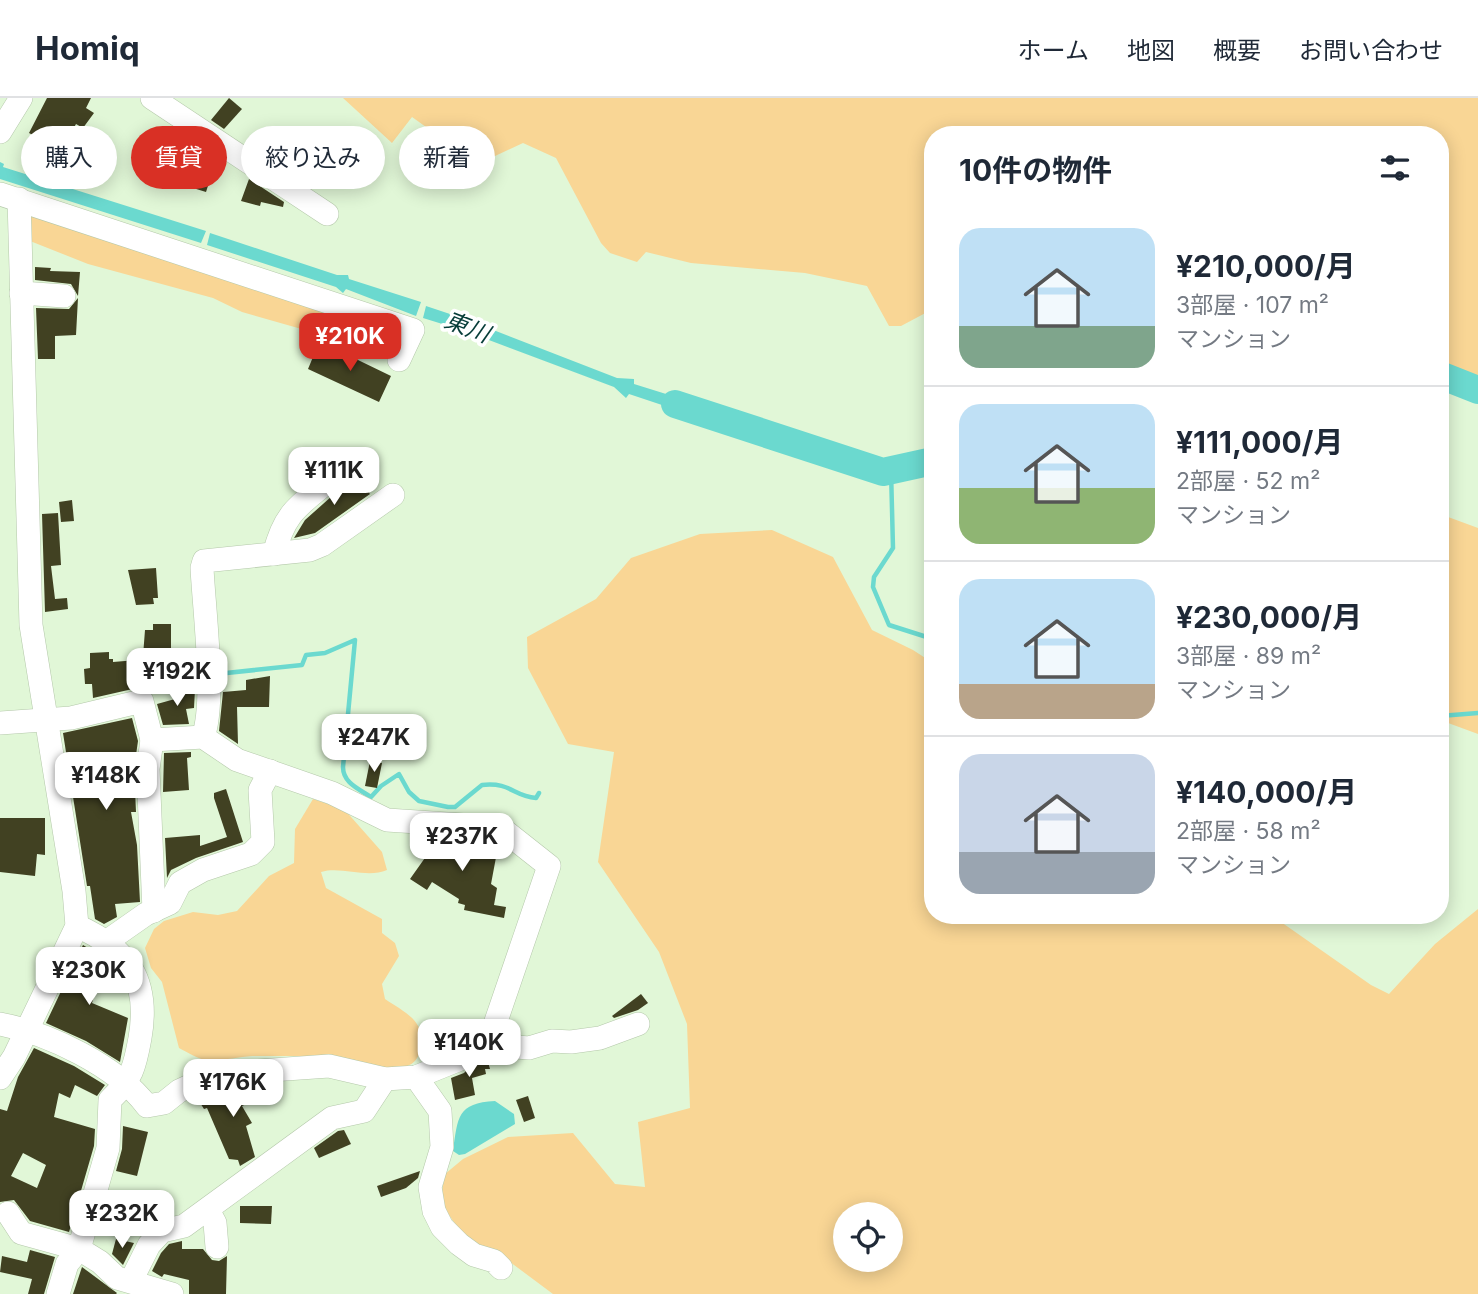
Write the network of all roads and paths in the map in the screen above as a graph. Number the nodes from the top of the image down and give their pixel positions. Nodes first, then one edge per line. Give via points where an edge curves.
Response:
1 (21, 98) edge
2 (152, 98) edge
3 (0, 132) edge
4 (9, 197) edge
5 (327, 214) dead end
6 (21, 293) junction
7 (64, 296) dead end
8 (399, 360) dead end
9 (332, 478) dead end
10 (393, 495) dead end
11 (274, 554) junction
12 (46, 721) junction
13 (0, 723) edge
14 (203, 737) junction
15 (152, 740) junction
16 (270, 771) junction
17 (154, 911) junction
18 (77, 926) junction
19 (106, 942) junction
20 (0, 1024) edge
21 (638, 1024) dead end
22 (27, 1030) junction
23 (493, 1030) junction
24 (416, 1077) junction
25 (0, 1078) edge
26 (385, 1079) junction
27 (126, 1085) junction
28 (208, 1209) junction
29 (8, 1213) dead end
30 (217, 1247) dead end
31 (79, 1249) junction
32 (501, 1268) dead end
33 (128, 1284) edge
34 (58, 1294) edge
35 (172, 1294) edge

1 - 3 street
2 - 5 street
4 - 6 street
4 - 8 street via 413,330
6 - 7 street
6 - 12 street via 31,625
9 - 11 street via 281,527
10 - 11 street via 322,545
11 - 14 street via 204,561 208,686
12 - 13 street
12 - 15 street via 142,701
12 - 18 street
14 - 15 street
14 - 16 street via 237,760
15 - 17 street via 148,769
16 - 17 street via 260,790 263,842 251,854 202,870 180,883 170,903
16 - 23 street via 332,793 387,820 493,827 549,866
17 - 19 street
18 - 19 street
18 - 22 street
19 - 27 street via 136,976 143,999 136,1065
20 - 22 street
21 - 23 street via 600,1038 552,1041 529,1048 517,1047
22 - 25 street
22 - 27 street via 78,1053
23 - 24 street via 480,1036 458,1060
24 - 26 street
24 - 32 street via 440,1111 442,1147 430,1187 434,1211 459,1244
26 - 27 street via 328,1066 244,1072 203,1080 164,1102 147,1106
26 - 28 street via 364,1111 332,1118
27 - 31 street via 110,1100 108,1148
28 - 30 street via 215,1223
28 - 33 street via 184,1226 163,1231 149,1245
29 - 31 street via 21,1233
31 - 33 street
31 - 34 street via 67,1264
33 - 35 street

